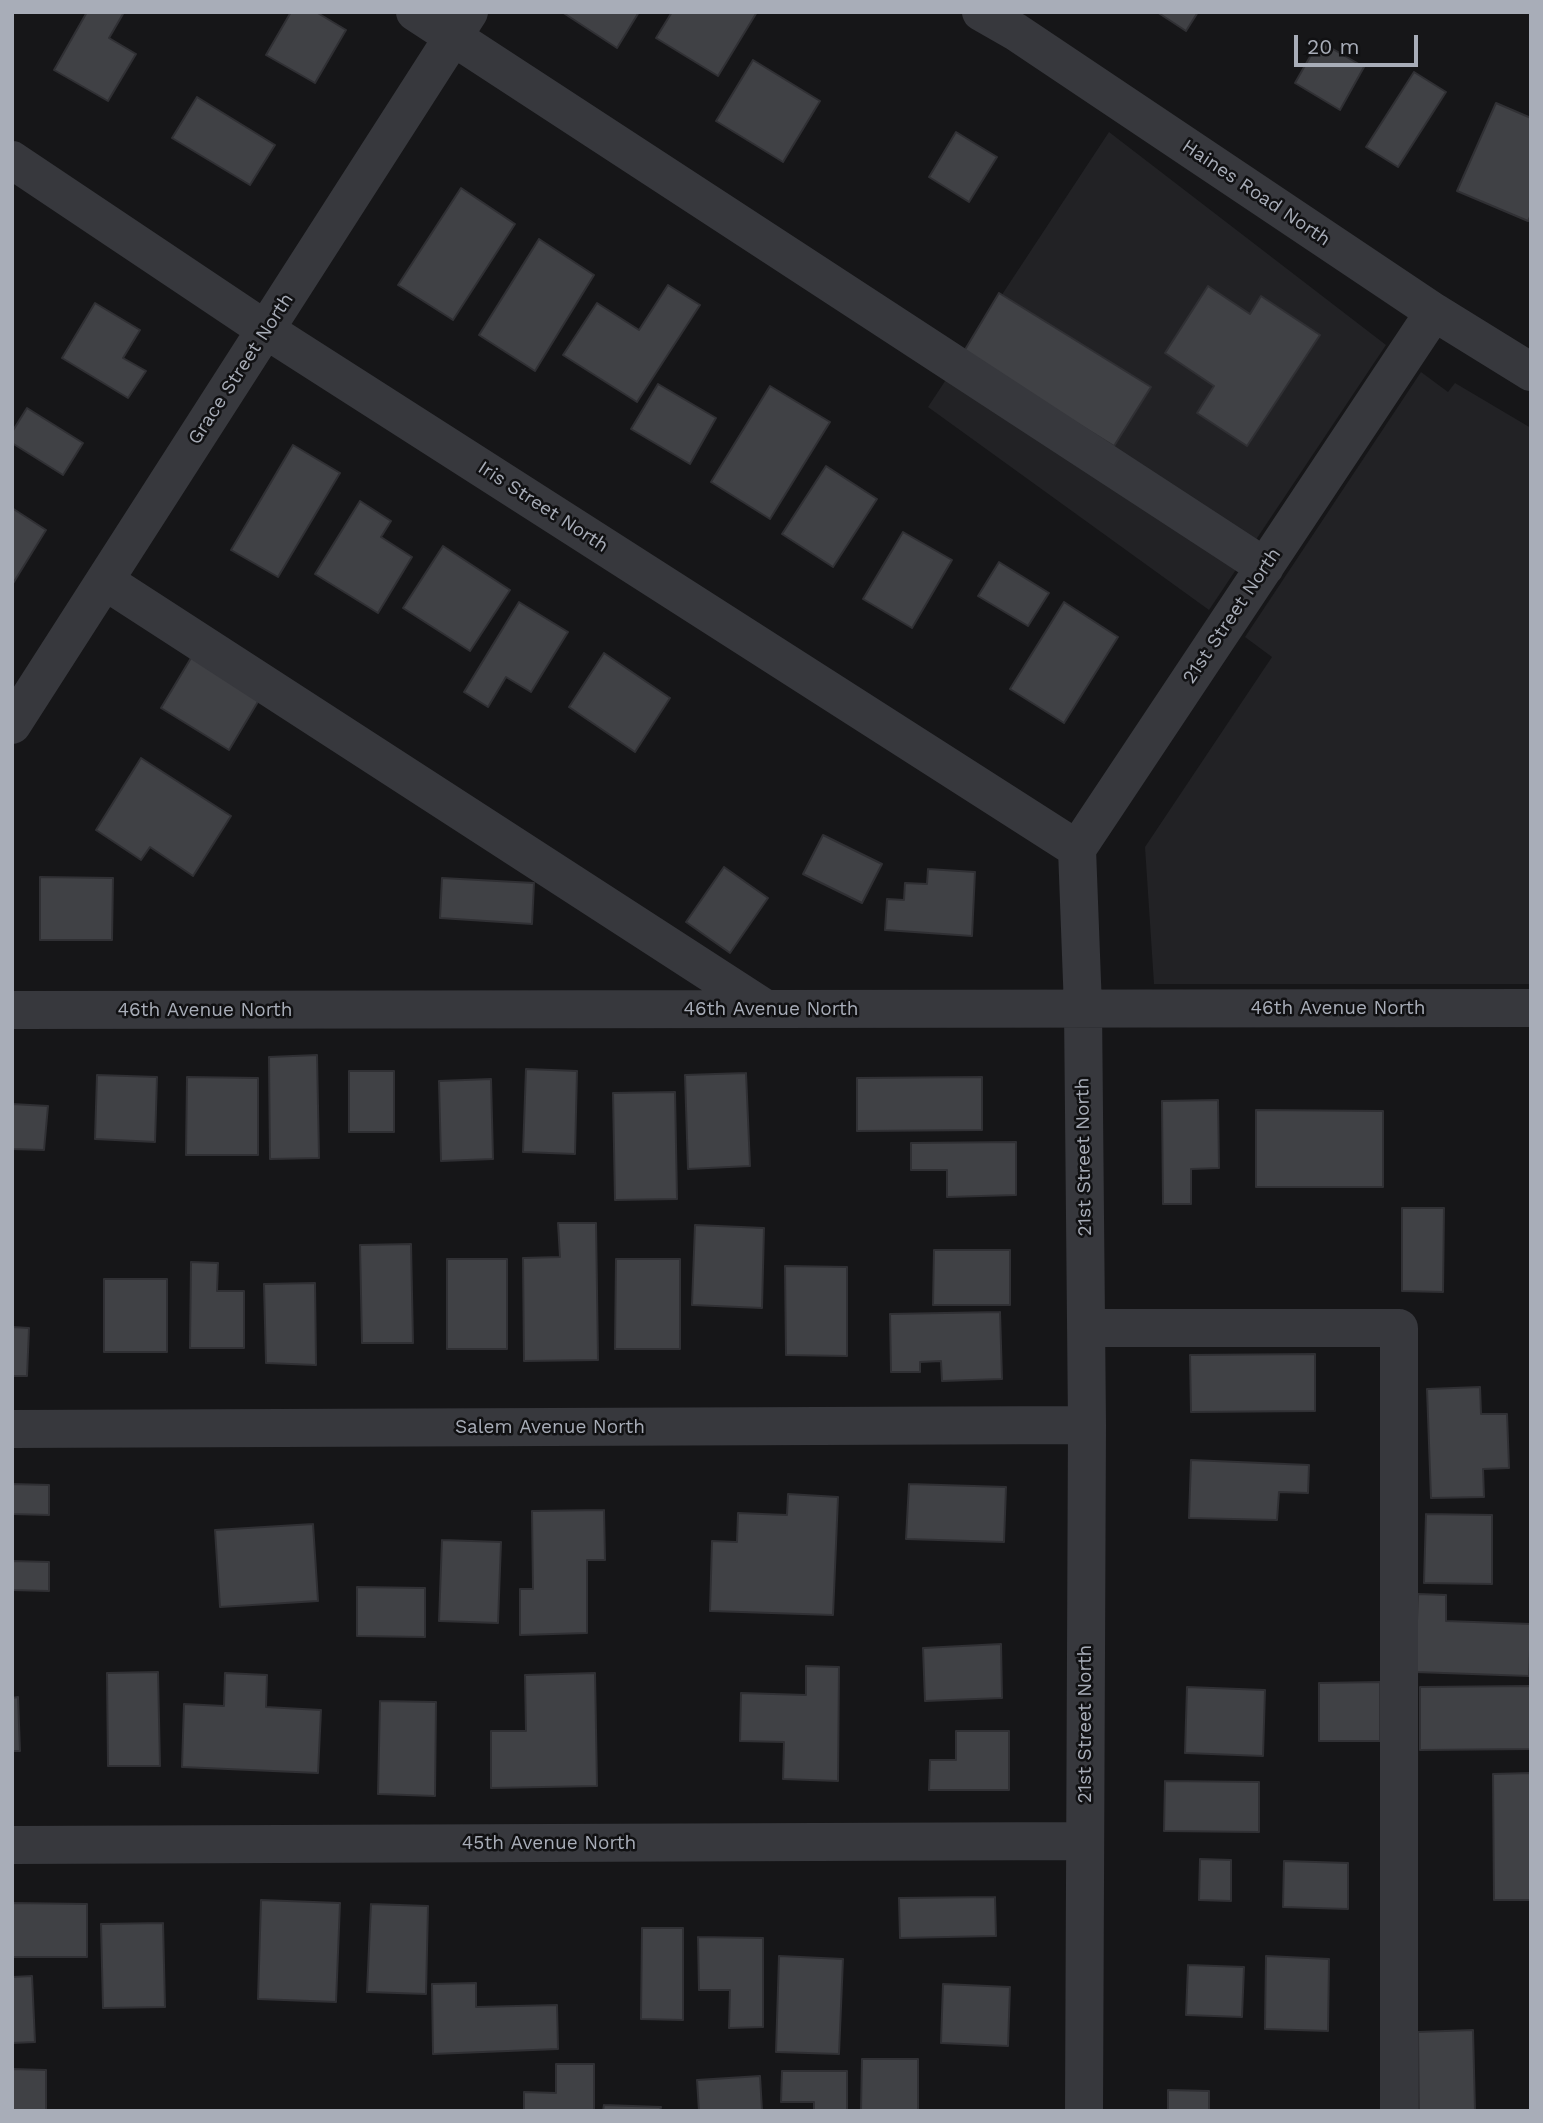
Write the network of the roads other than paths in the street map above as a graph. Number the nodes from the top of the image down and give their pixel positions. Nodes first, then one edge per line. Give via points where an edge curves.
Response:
1 (415, 12) edge
2 (981, 12) edge
3 (1022, 22) edge
4 (461, 24) edge
5 (12, 160) edge
6 (1434, 312) junction
7 (266, 330) junction
8 (1531, 372) edge
9 (1265, 567) junction
10 (105, 581) junction
11 (12, 725) edge
12 (1077, 849) junction
13 (1083, 1008) junction
14 (1531, 1008) edge
15 (766, 1009) junction
16 (12, 1010) edge
17 (1086, 1328) junction
18 (1087, 1425) junction
19 (12, 1429) edge
20 (1085, 1841) junction
21 (12, 1845) edge
22 (1084, 2111) edge
23 (1399, 2111) edge

1 - 4 street
2 - 3 street, Haines Road North
3 - 6 street, Haines Road North
4 - 7 street, Grace Street North
4 - 9 street
5 - 7 street, Iris Street North
6 - 8 street, Haines Road North
6 - 9 street, 21st Street North
7 - 10 street, Grace Street North
7 - 12 street, Iris Street North
9 - 12 street, 21st Street North
10 - 11 street, Grace Street North
10 - 15 street
12 - 13 street, 21st Street North
13 - 14 street, 46th Avenue North
13 - 15 street, 46th Avenue North
13 - 17 street, 21st Street North
15 - 16 street, 46th Avenue North
17 - 18 street, 21st Street North
17 - 23 street via 1399,1328
18 - 19 street, Salem Avenue North
18 - 20 street, 21st Street North
20 - 21 street, 45th Avenue North
20 - 22 street, 21st Street North

